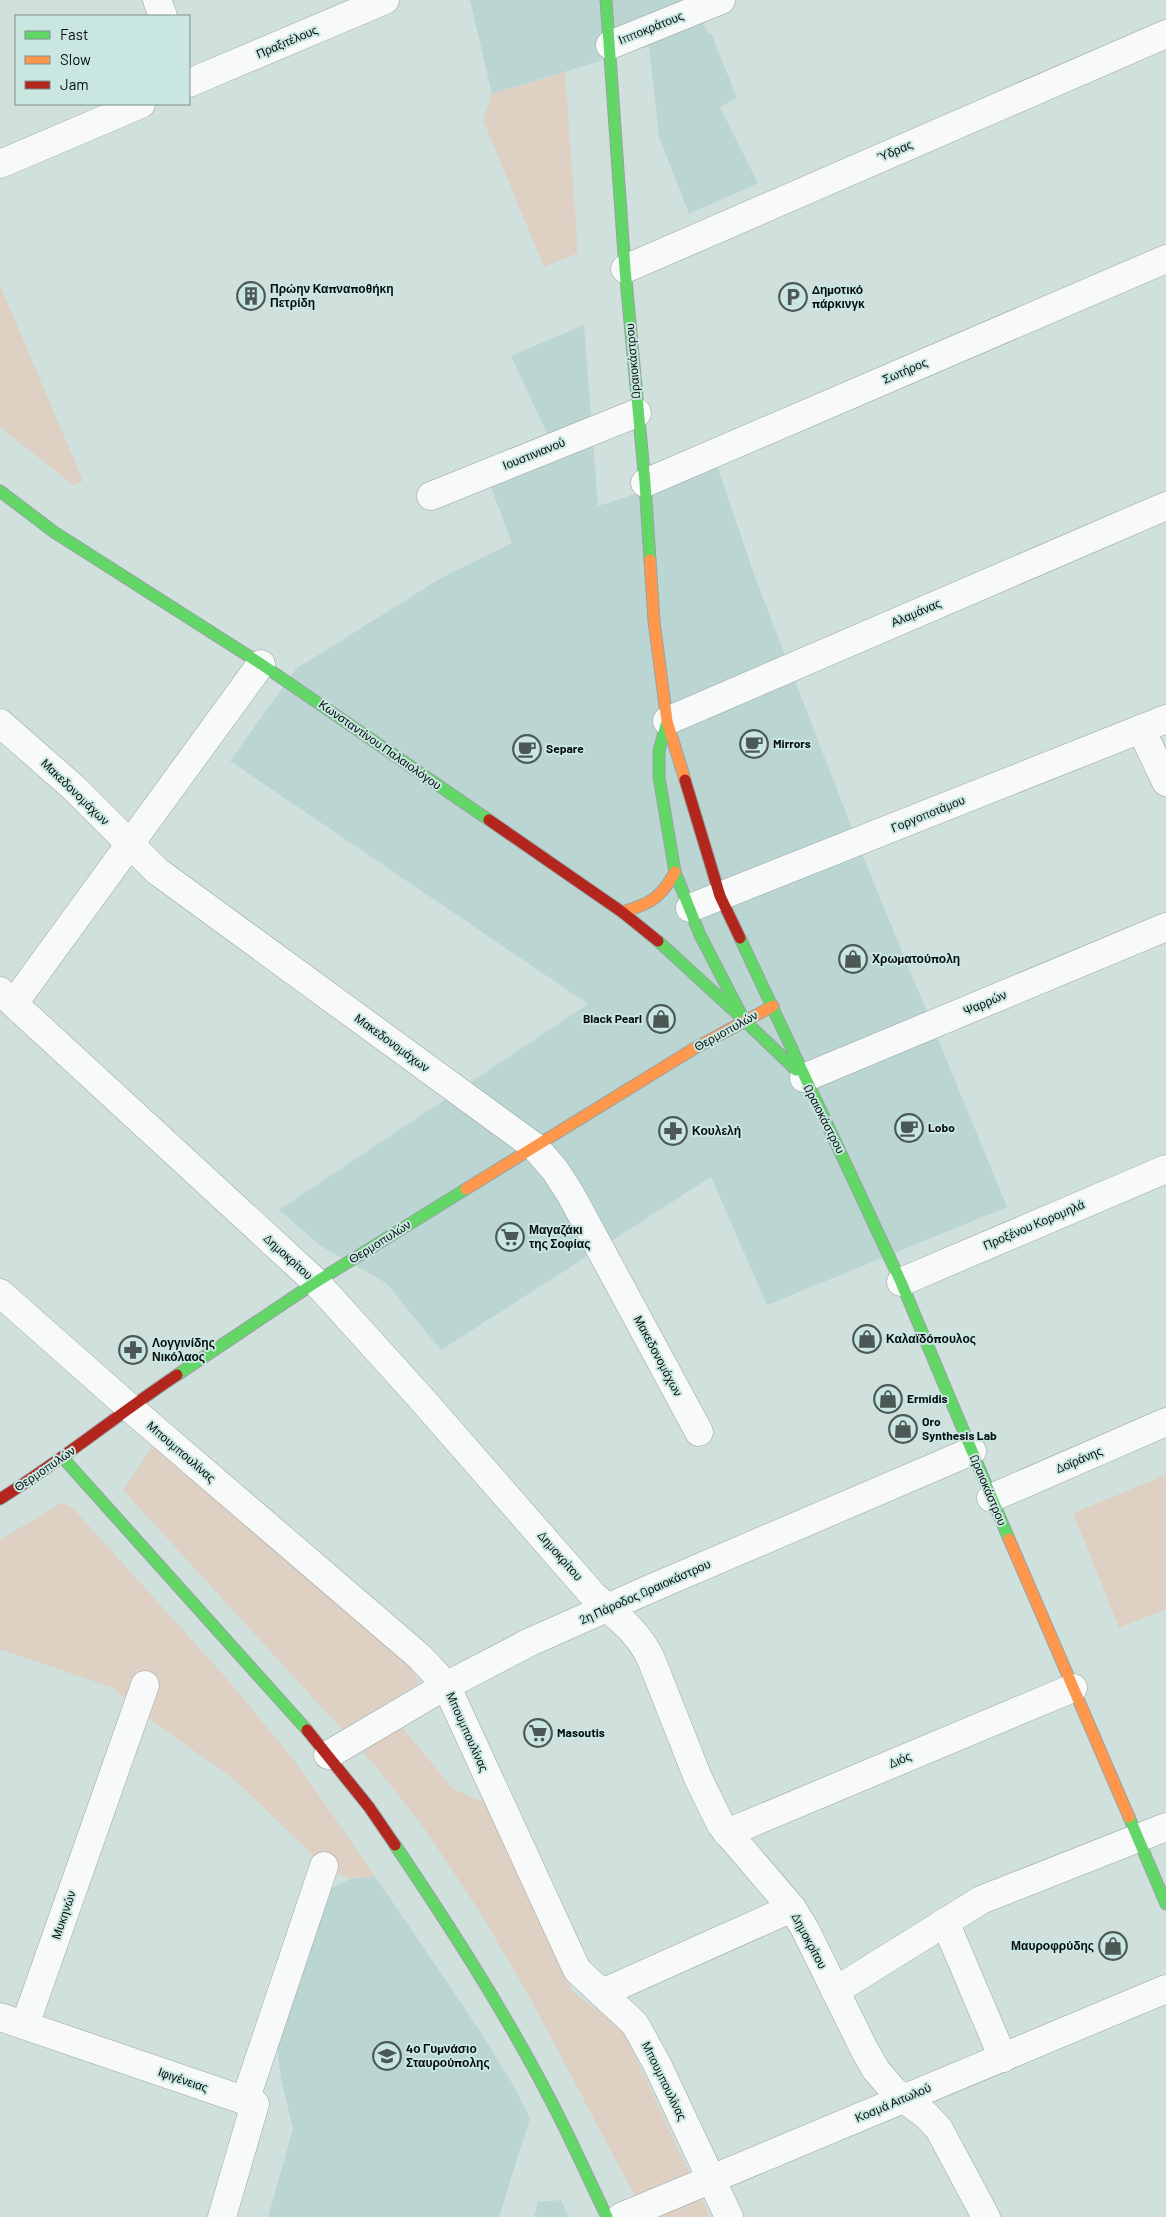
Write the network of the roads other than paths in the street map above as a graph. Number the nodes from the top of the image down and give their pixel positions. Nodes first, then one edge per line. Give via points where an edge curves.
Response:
1 (157, 0) edge
2 (385, 0) edge
3 (606, 0) edge
4 (721, 0) edge
5 (163, 15) edge
6 (1166, 34) edge
7 (610, 45) junction
8 (190, 82) edge
9 (139, 105) edge
10 (0, 164) edge
11 (1166, 259) edge
12 (625, 269) junction
13 (637, 413) junction
14 (645, 483) junction
15 (0, 491) edge
16 (431, 496) dead end
17 (1166, 506) edge
18 (261, 664) junction
19 (1166, 719) edge
20 (667, 721) junction
21 (0, 723) edge
22 (1141, 729) junction
23 (1166, 782) edge
24 (129, 844) junction
25 (675, 872) junction
26 (720, 896) junction
27 (690, 908) junction
28 (622, 912) junction
29 (1166, 926) edge
30 (7, 997) edge
31 (773, 1006) junction
32 (744, 1020) junction
33 (804, 1078) junction
34 (535, 1147) junction
35 (1166, 1169) edge
36 (316, 1282) junction
37 (901, 1282) junction
38 (0, 1293) edge
39 (130, 1407) junction
40 (1166, 1422) edge
41 (700, 1432) dead end
42 (972, 1451) junction
43 (63, 1458) junction
44 (991, 1498) junction
45 (0, 1499) edge
46 (608, 1608) junction
47 (145, 1685) dead end
48 (442, 1688) junction
49 (1073, 1688) junction
50 (328, 1755) junction
51 (1166, 1827) edge
52 (726, 1833) junction
53 (1137, 1838) junction
54 (324, 1866) dead end
55 (789, 1904) junction
56 (1166, 1904) edge
57 (945, 1922) junction
58 (1166, 1989) edge
59 (835, 1991) junction
60 (602, 1993) junction
61 (0, 2016) edge
62 (25, 2025) junction
63 (1003, 2058) junction
64 (904, 2099) junction
65 (245, 2101) junction
66 (712, 2179) junction
67 (222, 2217) edge
68 (607, 2217) edge
69 (621, 2217) edge
70 (729, 2217) edge
71 (986, 2217) edge

1 - 5 street
2 - 8 street, Πραξιτέλους
3 - 7 street, Ωραιοκάστρου
4 - 7 street, Ιπποκράτους
6 - 12 street, Ύδρας
7 - 12 street, Ωραιοκάστρου
9 - 10 street
11 - 14 street, Σωτήρος
12 - 13 street, Ωραιοκάστρου
13 - 14 street, Ωραιοκάστρου
13 - 16 street, Ιουστινιανού
14 - 20 street, Ωραιοκάστρου via 654,620
15 - 18 street, Κωνσταντίνου Παλαιολόγου via 54,532
17 - 20 street, Αλαμάνας
18 - 24 street
18 - 28 street, Κωνσταντίνου Παλαιολόγου
19 - 22 street, Γοργοποτάμου
20 - 25 street, Ωραιοκάστρου via 659,750 659,777
20 - 26 street, Ωραιοκάστρου
21 - 24 street, Μακεδονομάχων via 74,788
22 - 23 street
22 - 26 street, Γοργοποτάμου
24 - 30 street
24 - 34 street, Μακεδονομάχων via 171,882
25 - 27 street, Ωραιοκάστρου
25 - 28 street via 657,900
26 - 27 street, Γοργοποτάμου
26 - 31 street, Ωραιοκάστρου
27 - 32 street, Ωραιοκάστρου
28 - 32 street, Κωνσταντίνου Παλαιολόγου
29 - 33 street, Ψαρρών
30 - 36 street, Δημοκρίτου
31 - 32 street, Θερμοπυλών
31 - 33 street, Ωραιοκάστρου
32 - 33 street, Ωραιοκάστρου
32 - 34 street, Θερμοπυλών
33 - 37 street, Ωραιοκάστρου
34 - 36 street, Θερμοπυλών
34 - 41 street, Μακεδονομάχων via 571,1195
35 - 37 street, Προξένου Κορομηλά
36 - 39 street, Θερμοπυλών
36 - 46 street, Δημοκρίτου
37 - 42 street, Ωραιοκάστρου
38 - 39 street, Μπουμπουλίνας
39 - 43 street, Θερμοπυλών
39 - 48 street, Μπουμπουλίνας via 420,1656
40 - 44 street, Δοϊράνης
42 - 44 street, Ωραιοκάστρου
42 - 46 street, 2η Πάροδος Ωραιοκάστρου
43 - 45 street, Θερμοπυλών
43 - 50 street
44 - 49 street, Ωραιοκάστρου
46 - 48 street, 2η Πάροδος Ωραιοκάστρου via 530,1642
46 - 52 street, Δημοκρίτου via 638,1636 648,1654 711,1808
47 - 62 street, Μυκηνών
48 - 50 street, 2η Πάροδος Ωραιοκάστρου
48 - 60 street, Μπουμπουλίνας via 488,1777 577,1970
49 - 52 street, Διός
49 - 53 street, Ωραιοκάστρου
50 - 68 street via 395,1844 460,1942 529,2060
51 - 53 street
52 - 55 street, Δημοκρίτου
53 - 56 street, Ωραιοκάστρου
53 - 57 street via 981,1900
54 - 65 street
55 - 59 street, Δημοκρίτου
55 - 60 street
57 - 59 street
57 - 63 street
58 - 63 street, Κοσμά Αιτωλού
59 - 64 street, Δημοκρίτου via 876,2070
60 - 66 street, Μπουμπουλίνας via 635,2024
61 - 62 street, Ιφιγένειας
62 - 65 street, Ιφιγένειας
63 - 64 street, Κοσμά Αιτωλού
64 - 66 street, Κοσμά Αιτωλού
64 - 71 street, Δημοκρίτου via 939,2129
65 - 67 street via 255,2104
66 - 69 street, Κοσμά Αιτωλού
66 - 70 street, Μπουμπουλίνας

